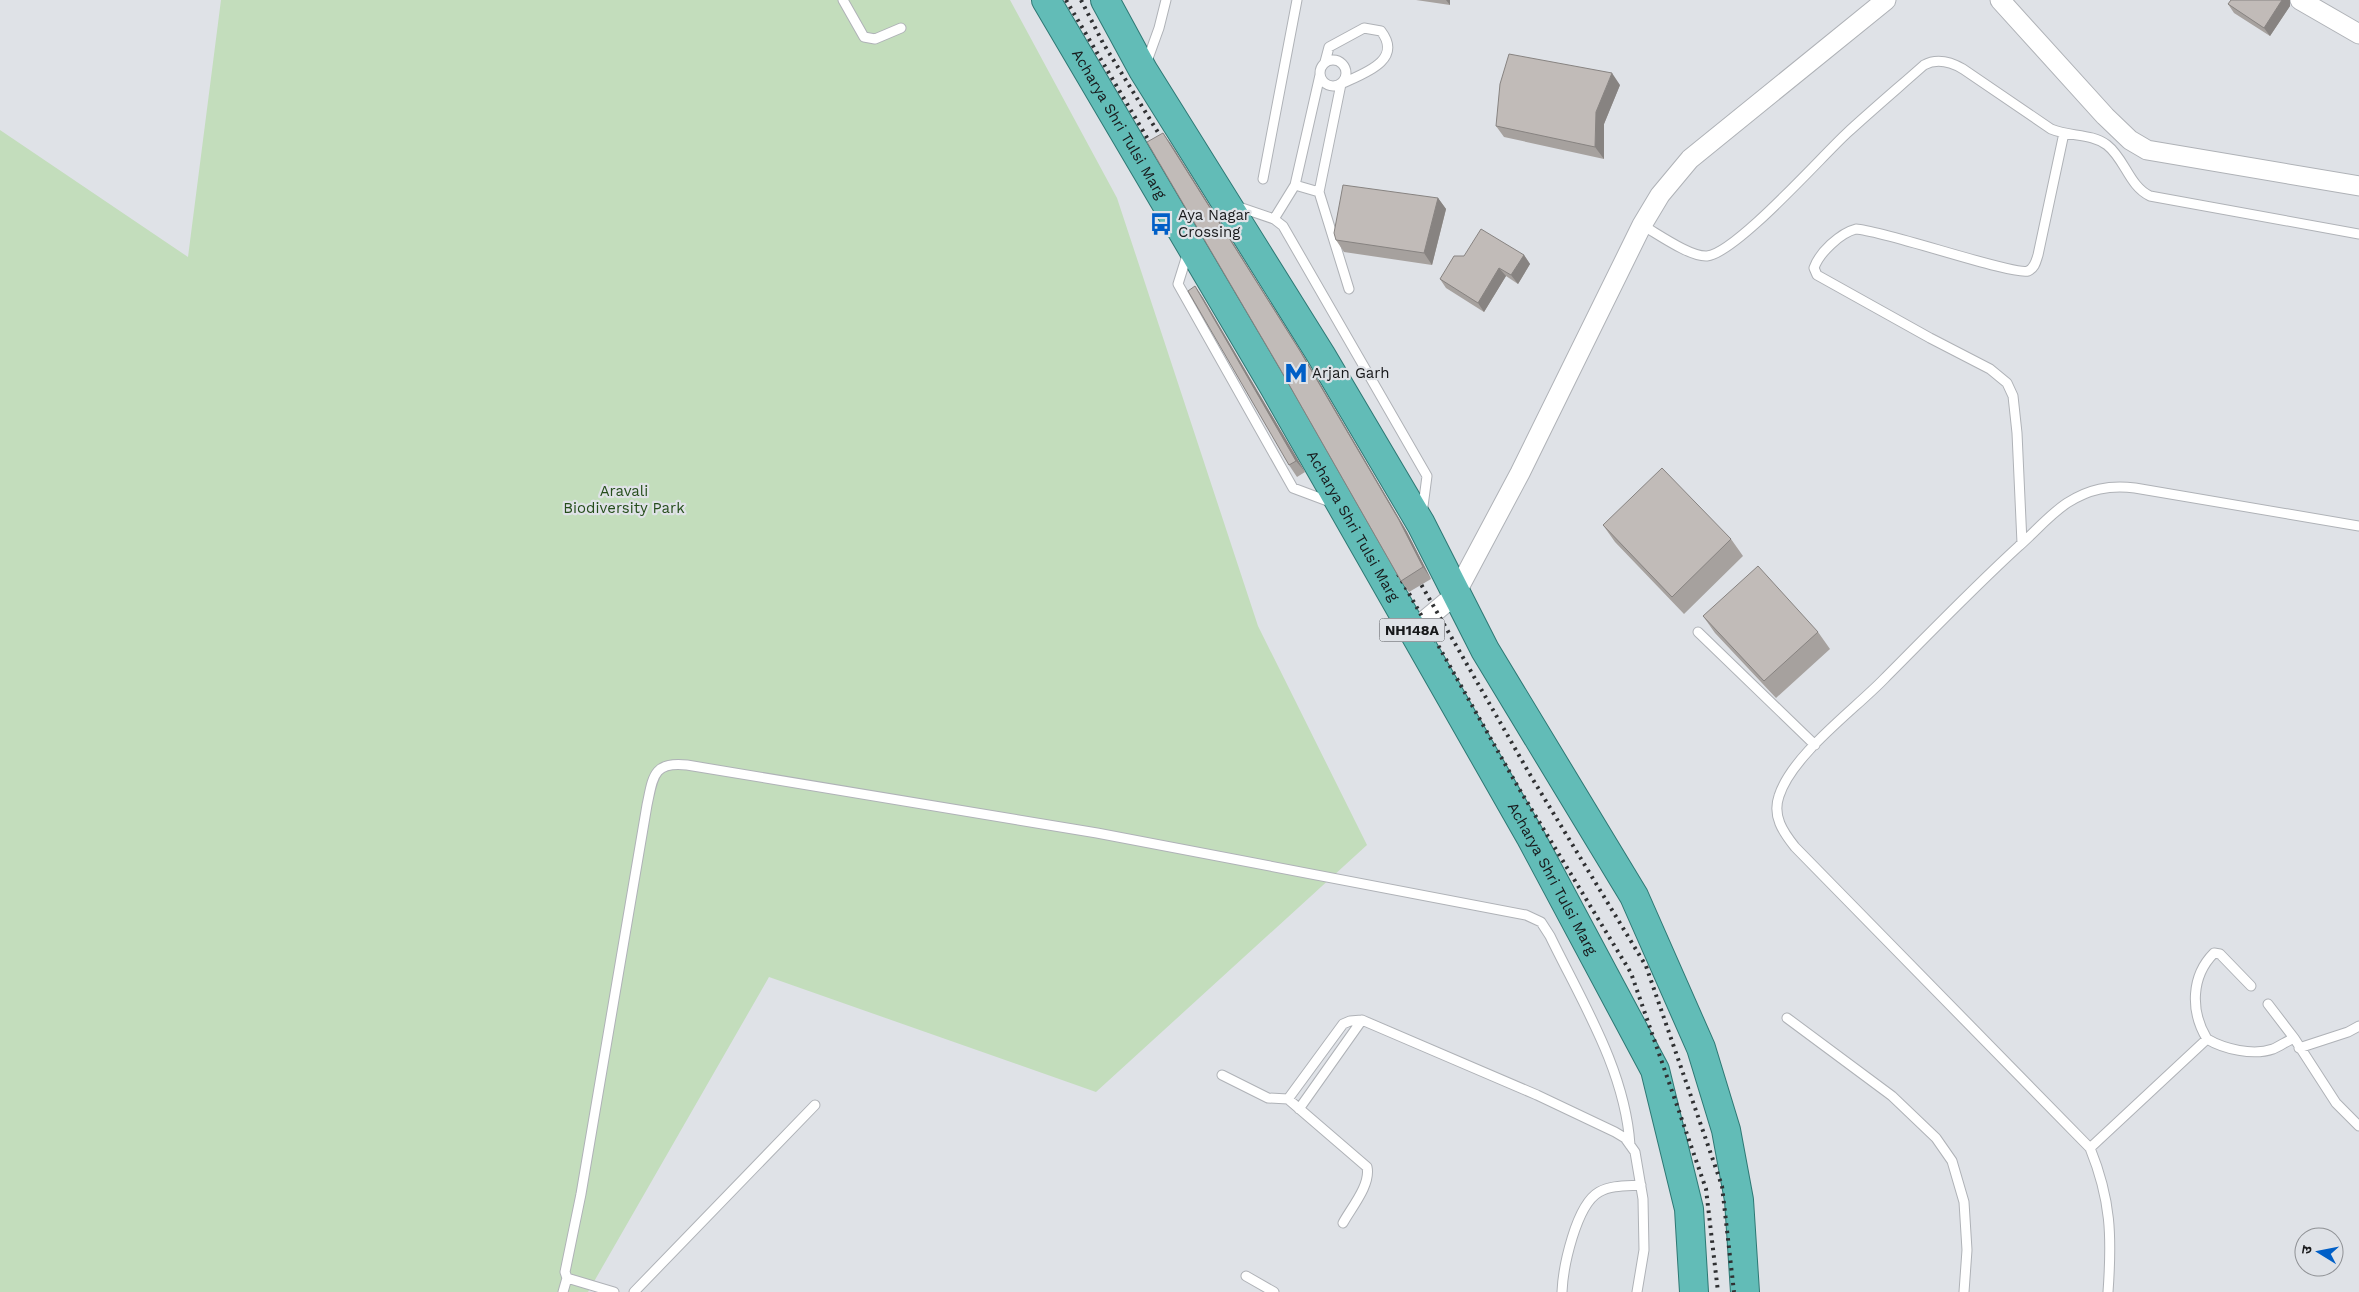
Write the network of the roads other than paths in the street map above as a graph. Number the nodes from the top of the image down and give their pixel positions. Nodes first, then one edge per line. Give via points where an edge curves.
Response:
1 (843, 0) edge
2 (1046, 0) edge
3 (1105, 0) edge
4 (1166, 0) edge
5 (1297, 0) edge
6 (1886, 0) edge
7 (2000, 0) edge
8 (2300, 0) edge
9 (901, 28) dead end
10 (2359, 34) edge
11 (1325, 62) junction
12 (1143, 70) junction
13 (1320, 75) junction
14 (1341, 84) junction
15 (2064, 134) junction
16 (1263, 179) dead end
17 (1295, 185) junction
18 (2359, 186) edge
19 (1319, 192) junction
20 (1227, 203) junction
21 (1274, 220) junction
22 (1642, 225) junction
23 (2359, 234) edge
24 (1349, 289) dead end
25 (1421, 524) junction
26 (2359, 526) edge
27 (2022, 544) junction
28 (1455, 595) junction
29 (1412, 631) junction
30 (1698, 632) dead end
31 (1815, 745) junction
32 (2252, 986) dead end
33 (2268, 1004) dead end
34 (1788, 1018) dead end
35 (1362, 1020) junction
36 (2359, 1026) edge
37 (2294, 1038) junction
38 (2207, 1039) junction
39 (2299, 1048) junction
40 (1222, 1075) dead end
41 (1288, 1099) junction
42 (815, 1105) dead end
43 (1299, 1109) junction
44 (2359, 1126) edge
45 (1630, 1145) junction
46 (2090, 1148) junction
47 (1641, 1185) junction
48 (1343, 1224) dead end
49 (1246, 1276) dead end
50 (567, 1278) junction
51 (563, 1292) edge
52 (614, 1292) edge
53 (634, 1292) edge
54 (1274, 1292) edge
55 (1562, 1292) edge
56 (1637, 1292) edge
57 (1694, 1292) edge
58 (1745, 1292) edge
59 (1964, 1292) edge
60 (2108, 1292) edge

1 - 9 lane via 864,37 875,39
2 - 29 highway, Acharya Shri Tulsi Marg / NH148A
3 - 12 highway, NH148A
4 - 12 lane
5 - 16 lane
6 - 22 street via 1690,159 1660,195
7 - 18 street via 2105,116 2130,140 2147,150
8 - 10 street
11 - 13 lane
11 - 14 lane via 1336,60 1343,65 1346,72
11 - 14 lane via 1329,47 1364,28 1381,31 1388,48 1384,59 1372,69
12 - 20 highway, NH148A
13 - 14 lane via 1328,85
13 - 17 lane
14 - 19 lane
15 - 22 lane via 2051,129 1957,65 1930,62 1847,134 1746,232 1722,250 1706,256 1695,254
15 - 23 lane via 2085,136 2106,144 2114,150 2142,192 2156,198
15 - 27 lane via 2038,255 2028,270 2014,270 1856,230 1844,234 1819,258 1814,268 1817,275 1990,369 2007,383 2013,396 2017,433
17 - 19 lane
17 - 21 lane
19 - 24 lane
20 - 21 lane
20 - 25 highway, NH148A
21 - 25 lane via 1283,226 1428,476
22 - 28 street via 1520,473
25 - 28 highway, NH148A
26 - 27 lane via 2152,491 2108,487 2094,489 2066,504
27 - 31 lane via 1965,595
28 - 29 street
28 - 58 highway, NH148A via 1634,896 1701,1048 1726,1130 1739,1200
29 - 57 highway, Acharya Shri Tulsi Marg / NH148A via 1530,836 1655,1070 1689,1209
30 - 31 lane
31 - 46 lane via 1792,771 1778,798 1778,820 1784,833 1861,916
32 - 38 lane via 2220,954 2214,953 2206,960 2198,975 2196,999 2199,1021
33 - 37 lane
34 - 59 lane via 1892,1096 1936,1138 1952,1161 1964,1202 1967,1250
35 - 41 lane via 1343,1024
35 - 43 lane
35 - 45 lane via 1537,1095 1615,1132
36 - 39 lane
37 - 38 lane via 2273,1049 2256,1051 2220,1046
37 - 39 lane
38 - 46 lane
39 - 44 lane via 2336,1103
40 - 41 lane via 1268,1098
41 - 43 lane
42 - 53 lane
43 - 48 lane via 1368,1167 1366,1182
45 - 47 lane via 1635,1152
45 - 50 lane via 1629,1121 1606,1054 1550,936 1540,922 1526,915 1097,833 670,764 662,766 653,778 647,805 565,1272
46 - 60 lane via 2105,1191 2109,1216
47 - 55 lane via 1598,1192 1582,1210
47 - 56 lane via 1644,1250
49 - 54 lane
50 - 51 lane
50 - 52 lane

